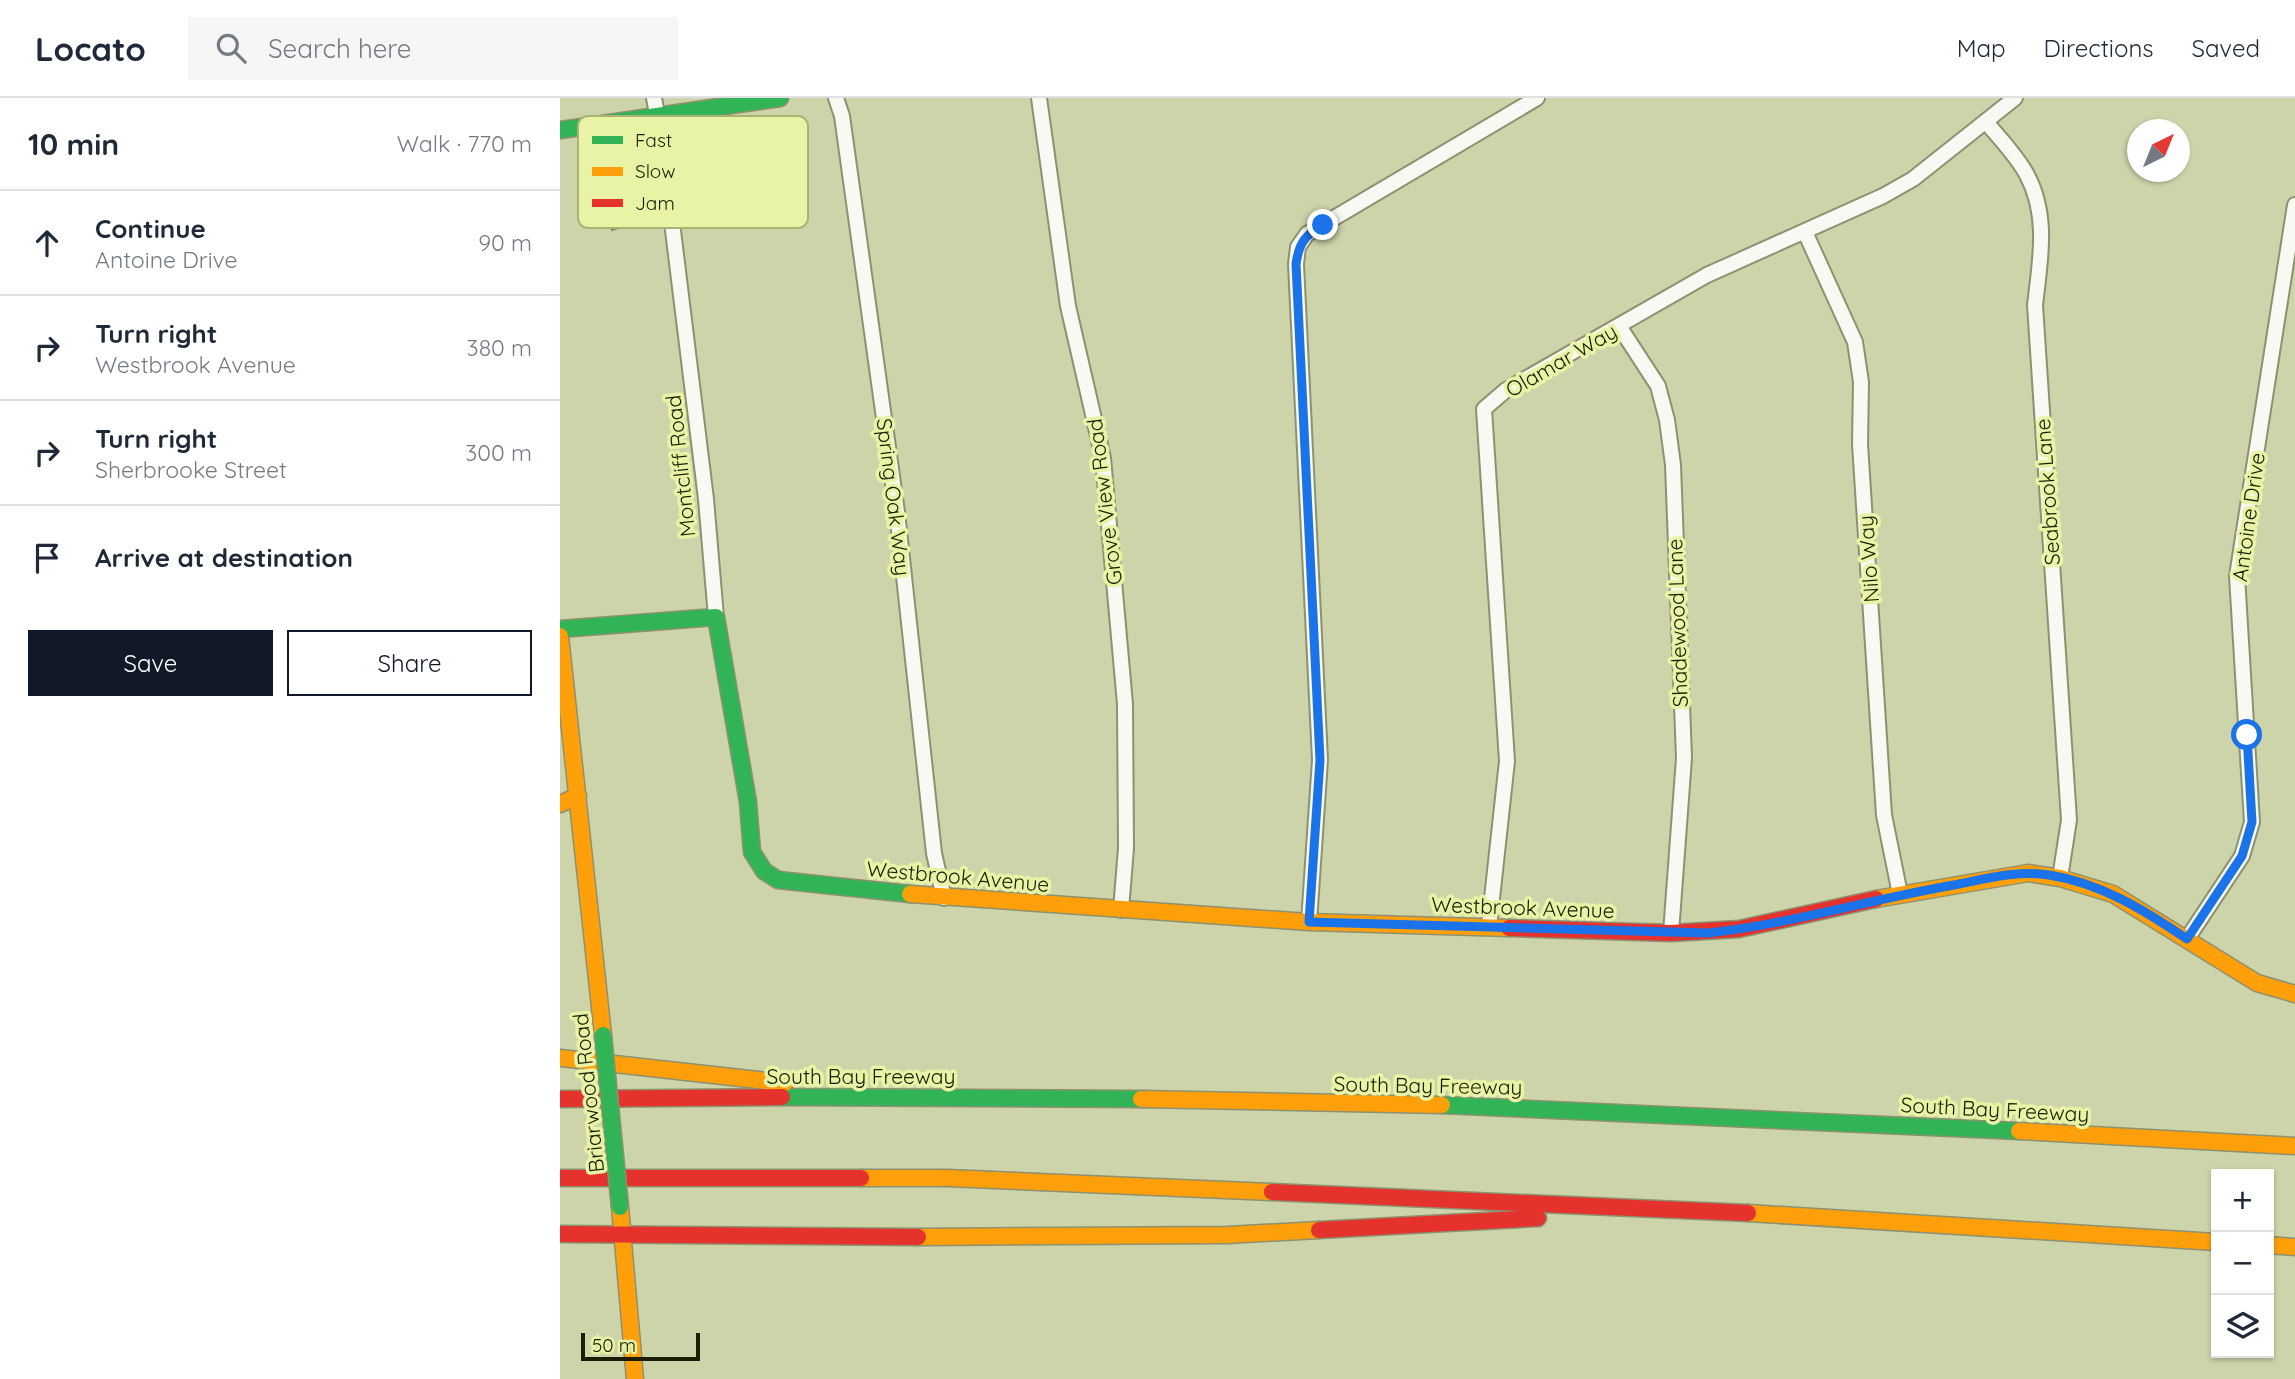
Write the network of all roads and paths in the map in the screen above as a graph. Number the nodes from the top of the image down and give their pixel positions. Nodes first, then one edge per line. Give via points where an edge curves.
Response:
1 (654, 98) edge
2 (780, 98) edge
3 (836, 98) edge
4 (1039, 98) edge
5 (1537, 98) edge
6 (2015, 98) edge
7 (657, 116) joint
8 (1987, 123) junction
9 (578, 127) edge
10 (560, 130) edge
11 (2295, 205) edge
12 (671, 228) edge
13 (1805, 232) junction
14 (1619, 326) junction
15 (716, 617) junction
16 (560, 629) edge
17 (560, 636) edge
18 (560, 796) edge
19 (578, 796) junction
20 (560, 804) edge
21 (752, 828) joint
22 (2060, 877) junction
23 (1900, 894) junction
24 (944, 898) junction
25 (1121, 910) junction
26 (1309, 922) junction
27 (1489, 926) junction
28 (1671, 933) junction
29 (2187, 939) junction
30 (2295, 994) edge
31 (560, 1058) edge
32 (905, 1096) junction
33 (560, 1099) edge
34 (2295, 1146) edge
35 (560, 1178) edge
36 (1682, 1210) junction
37 (560, 1234) edge
38 (624, 1236) junction
39 (2211, 1242) edge
40 (2274, 1245) edge
41 (2295, 1247) edge
42 (635, 1379) edge

1 - 7 street, Montcliff Road
2 - 7 main road
3 - 24 street, Spring Oak Way via 895,492 934,853
4 - 25 street, Grove View Road via 1068,306 1103,458 1125,704 1126,848
5 - 26 street via 1307,234 1298,247 1319,747
6 - 8 street, Olamar Way
8 - 13 street, Olamar Way via 1913,179
8 - 22 street, Seabrook Lane via 2026,173 2038,198 2043,235 2035,305 2069,820
9 - 10 main road
11 - 29 street, Antoine Drive via 2236,576 2252,822 2242,856
12 - 15 street, Montcliff Road via 706,499
13 - 14 street, Olamar Way via 1707,275
13 - 23 street, Nilo Way via 1855,342 1860,372 1860,444 1884,816
14 - 27 street, Olamar Way via 1506,390 1484,409 1507,761
14 - 28 street, Shadewood Lane via 1658,386 1673,465 1684,758
15 - 16 main road
15 - 21 main road, Montcliff Road
17 - 19 main road, Briarwood Road
18 - 19 main road
19 - 20 main road
19 - 38 main road, Briarwood Road, bridge
21 - 24 main road, Westbrook Avenue via 752,852 764,871 778,880
22 - 23 main road, Westbrook Avenue via 2028,873
22 - 29 main road, Westbrook Avenue via 2113,894
23 - 28 main road, Westbrook Avenue via 1739,929
24 - 25 main road, Westbrook Avenue
25 - 26 main road, Westbrook Avenue
26 - 27 main road, Westbrook Avenue
27 - 28 main road, Westbrook Avenue
29 - 30 main road, Westbrook Avenue via 2257,984
31 - 32 main road
32 - 33 main road, South Bay Freeway
32 - 34 main road, South Bay Freeway via 1685,1114
35 - 36 main road via 947,1178
36 - 38 main road via 1256,1235
36 - 39 main road
37 - 38 main road
38 - 42 main road, Briarwood Road
40 - 41 main road

